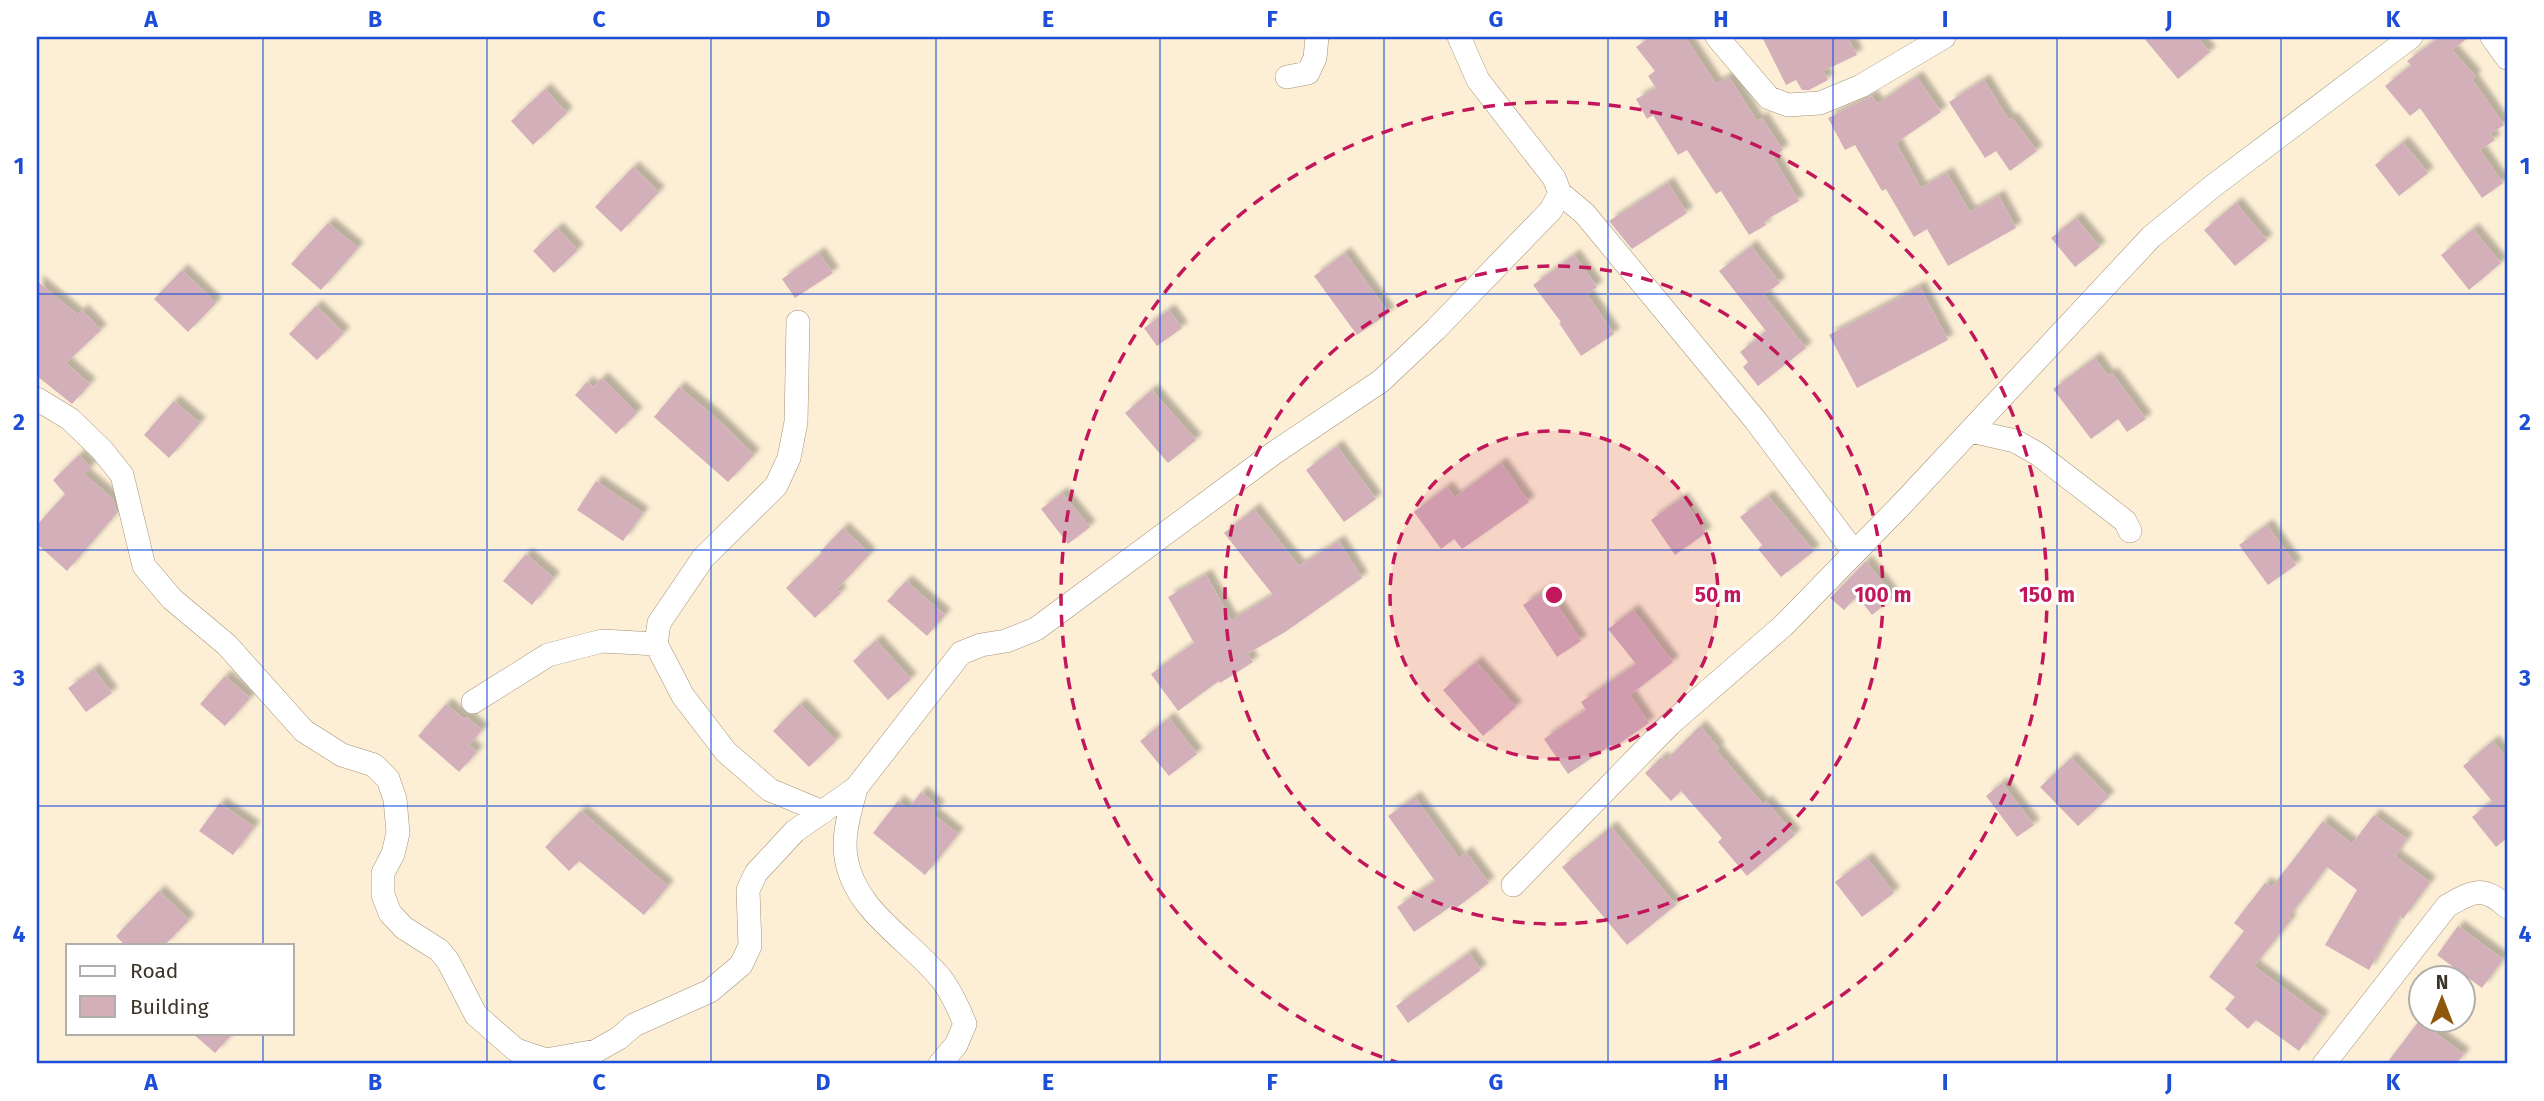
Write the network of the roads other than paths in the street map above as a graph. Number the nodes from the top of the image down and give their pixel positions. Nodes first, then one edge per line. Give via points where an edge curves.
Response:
1 (1317, 37) edge
2 (1459, 37) edge
3 (1717, 37) edge
4 (1944, 37) edge
5 (2411, 37) edge
6 (2492, 37) edge
7 (2507, 58) edge
8 (1287, 77) dead end
9 (1560, 192) junction
10 (798, 322) dead end
11 (37, 399) edge
12 (1971, 431) junction
13 (2130, 531) dead end
14 (1854, 552) junction
15 (656, 644) junction
16 (472, 702) dead end
17 (856, 788) junction
18 (823, 812) junction
19 (1513, 885) dead end
20 (2507, 907) edge
21 (940, 1064) edge
22 (2324, 1064) edge

1 - 8 street via 1308,72
2 - 9 street via 1478,80
3 - 4 street via 1769,98 1788,105 1821,103 1861,86
5 - 12 street via 2151,237
6 - 7 street
9 - 14 street via 1585,214 1756,421
9 - 17 street via 1551,210 1381,381 1263,461 1036,629 961,653
10 - 15 street via 796,422 789,458 776,486 703,558 659,623
11 - 18 street via 70,419 122,475 144,566 172,599 227,645 304,731 342,755 374,765 388,779 398,833 383,873 383,895 390,913 404,928 439,950 476,1015 516,1050 546,1060 596,1051 635,1025 710,991 741,965 750,946 748,890 755,873 795,831
12 - 13 street via 2015,441 2038,454 2125,520
12 - 14 street
14 - 19 street via 1783,626 1670,724
15 - 16 street via 602,641 548,655
15 - 18 street via 683,696 726,752 770,790
17 - 18 street
17 - 21 street via 845,855 853,883 876,914 943,981 965,1024
20 - 22 street via 2492,893 2471,892 2447,906

